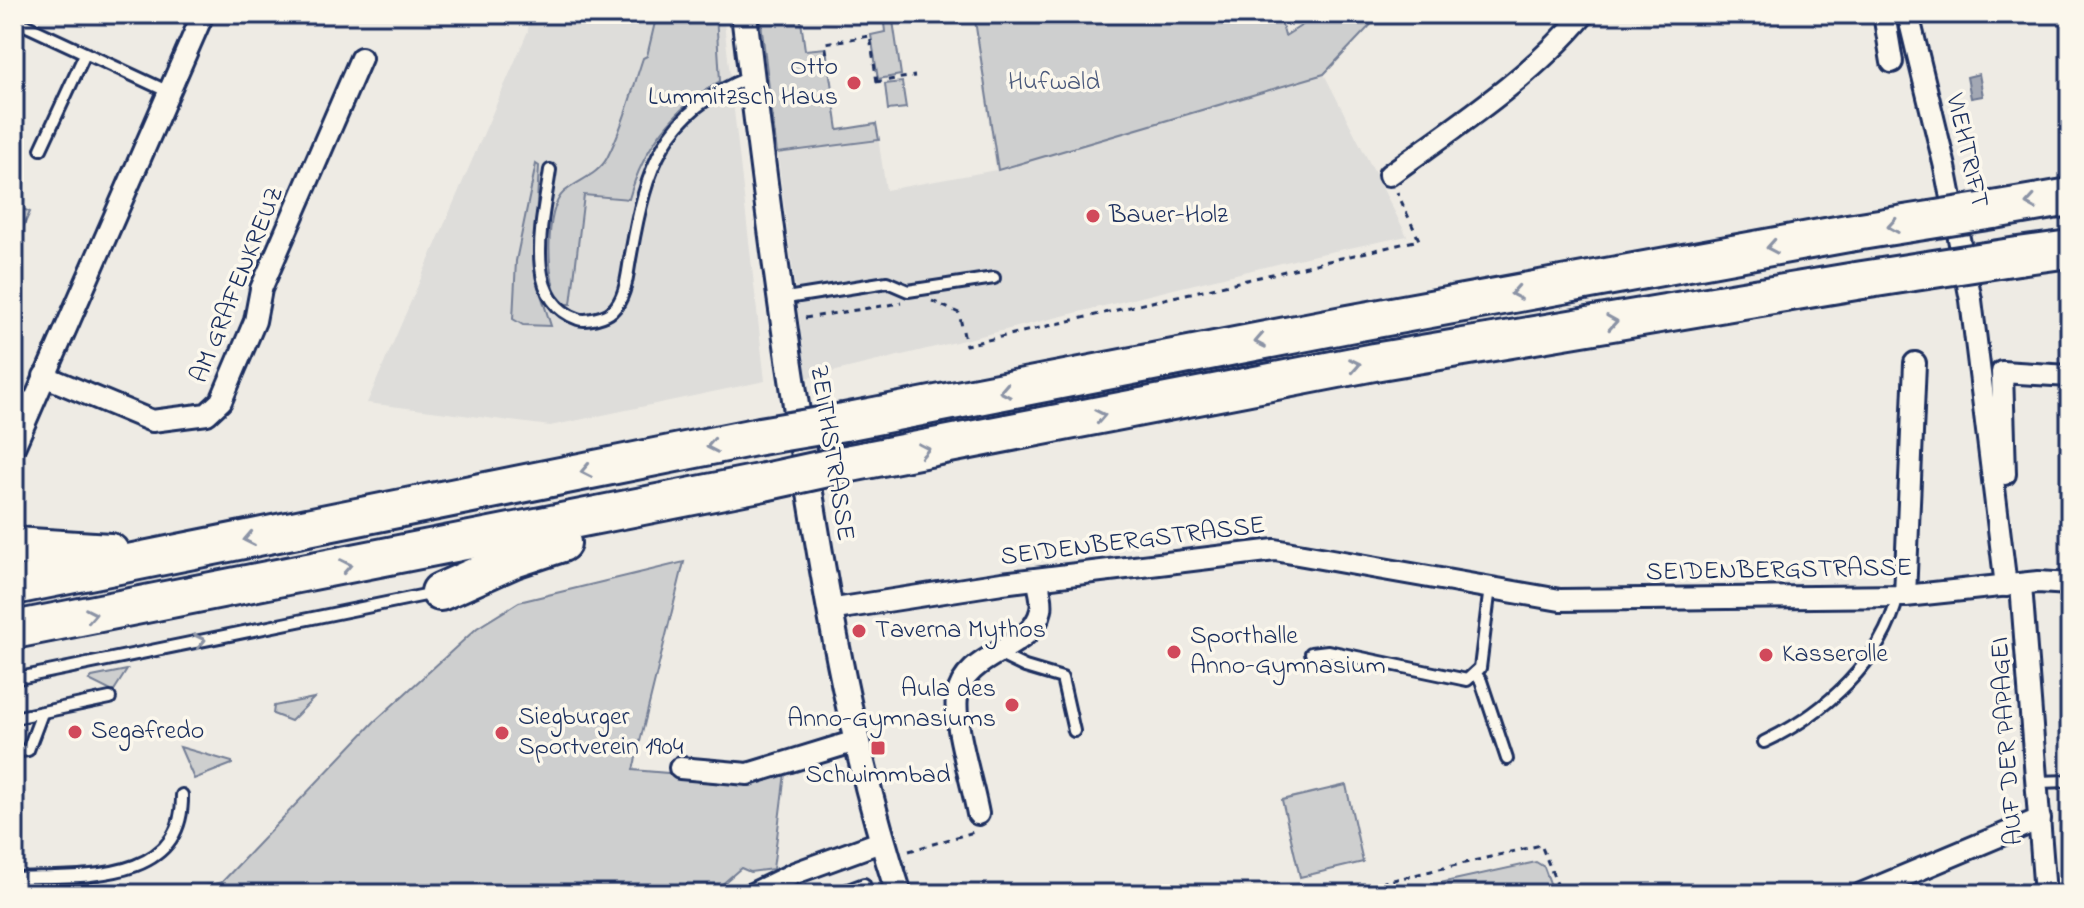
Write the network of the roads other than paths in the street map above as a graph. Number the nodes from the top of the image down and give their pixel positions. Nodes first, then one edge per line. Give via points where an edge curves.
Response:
1 (203, 14) edge
2 (744, 14) edge
3 (1584, 14) edge
4 (1884, 14) edge
5 (1908, 14) edge
6 (14, 20) edge
7 (85, 54) junction
8 (361, 58) dead end
9 (1892, 62) dead end
10 (752, 76) junction
11 (169, 92) junction
12 (41, 149) dead end
13 (550, 170) dead end
14 (1389, 175) road end
15 (2070, 197) edge
16 (2070, 249) edge
17 (994, 278) dead end
18 (1971, 300) joint
19 (780, 311) junction
20 (1915, 363) dead end
21 (44, 376) junction
22 (2070, 376) edge
23 (24, 397) edge
24 (15, 445) edge
25 (712, 493) junction
26 (2000, 510) junction
27 (14, 546) edge
28 (180, 553) junction
29 (1037, 579) junction
30 (2070, 584) edge
31 (2014, 585) junction
32 (14, 586) edge
33 (1490, 587) junction
34 (440, 592) joint
35 (1901, 596) junction
36 (829, 610) junction
37 (14, 630) edge
38 (994, 651) junction
39 (1311, 653) dead end
40 (1475, 673) junction
41 (14, 679) edge
42 (110, 698) dead end
43 (42, 713) junction
44 (14, 718) edge
45 (1074, 731) dead end
46 (856, 741) junction
47 (1764, 742) dead end
48 (14, 752) edge
49 (1507, 759) dead end
50 (680, 768) dead end
51 (2070, 781) edge
52 (2037, 782) junction
53 (182, 795) dead end
54 (978, 814) road end
55 (2040, 819) junction
56 (892, 847) junction
57 (14, 878) edge
58 (864, 884) dead end
59 (759, 892) edge
60 (837, 894) edge
61 (899, 894) edge
62 (1861, 894) edge
63 (2045, 894) edge

1 - 11 street
2 - 10 street, ZEITHSTRASSE
3 - 14 street via 1562,40 1474,113
4 - 9 street
5 - 18 street, VIEHTRIFT
6 - 7 lane
7 - 11 lane
7 - 12 lane
8 - 21 street, AM GRAFENKREUZ via 261,289 255,321 221,401 207,414 152,421
10 - 13 lane via 686,112 653,161 624,295 611,313 583,321 562,313 547,291 541,237
10 - 19 street, ZEITHSTRASSE
11 - 21 street
15 -> 28 highway, bridge via 1348,324
25 -> 16 highway, bridge via 1374,362
17 - 19 lane via 908,291 887,282
18 - 26 street, AUF DER PAPAGEI
19 - 36 street, ZEITHSTRASSE
20 - 35 street
21 - 23 street
22 - 26 street via 2002,372 2006,506
23 - 24 street
25 - 34 highway via 514,559
37 -> 25 highway
26 - 31 street, AUF DER PAPAGEI
27 - 28 highway
28 - 32 highway
29 - 33 street, SEIDENBERGSTRASSE via 1275,550
29 - 36 street, SEIDENBERGSTRASSE
29 - 38 street via 1042,609 1032,627
30 - 31 street, SEIDENBERGSTRASSE
31 - 35 street, SEIDENBERGSTRASSE
31 - 52 street, AUF DER PAPAGEI
33 - 35 street, SEIDENBERGSTRASSE via 1560,600
33 - 40 lane via 1480,668
41 -> 34 lane
35 - 47 lane via 1866,663 1795,727
36 - 46 street, ZEITHSTRASSE
38 - 45 lane via 1062,678
38 - 54 street via 970,672 957,696
39 - 40 lane via 1328,651 1467,680
40 - 49 lane
42 - 43 lane
43 - 44 lane
43 - 48 lane via 28,750
46 - 50 street via 748,774
46 - 56 street, ZEITHSTRASSE
51 - 52 lane
52 - 55 street, AUF DER PAPAGEI
53 - 57 lane via 177,833 147,862 101,873
55 - 62 street
55 - 63 street, AUF DER PAPAGEI
56 - 59 street
56 - 61 street, ZEITHSTRASSE
58 - 60 lane

